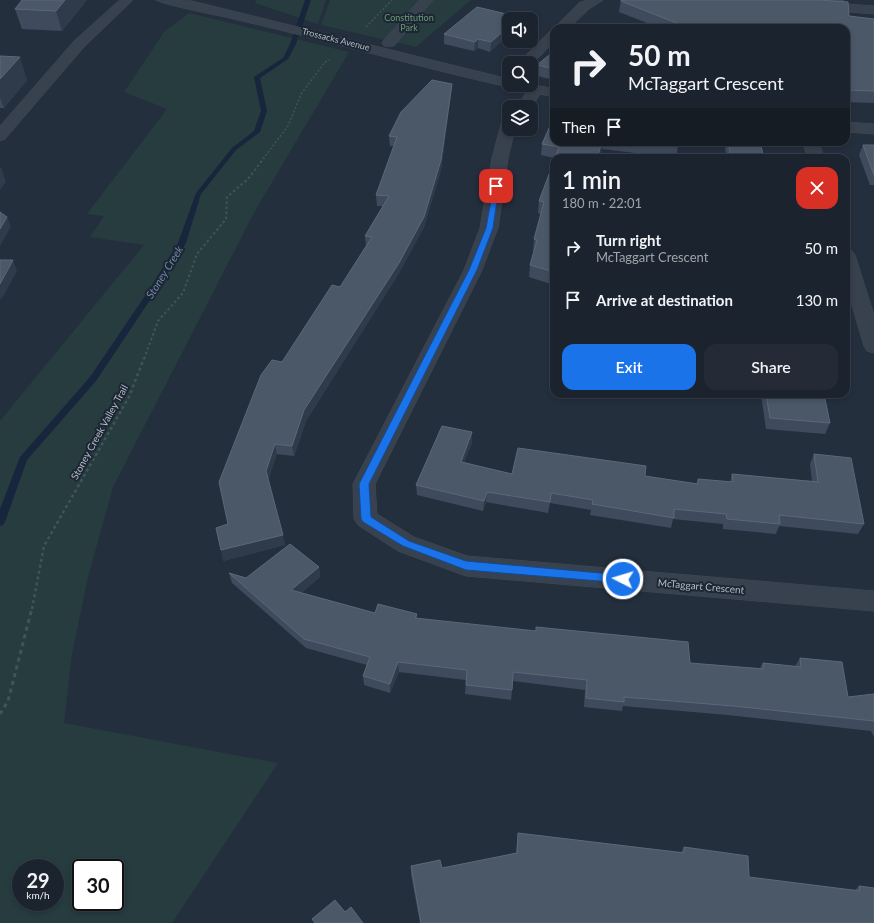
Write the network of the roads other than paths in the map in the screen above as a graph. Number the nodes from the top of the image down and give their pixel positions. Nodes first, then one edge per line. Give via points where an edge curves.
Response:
1 (128, 0) edge
2 (162, 0) edge
3 (427, 0) edge
4 (597, 0) edge
5 (803, 4) edge
6 (874, 10) edge
7 (566, 24) edge
8 (550, 39) edge
9 (389, 43) dead end
10 (532, 56) edge
11 (502, 80) edge
12 (538, 90) edge
13 (550, 92) edge
14 (850, 127) edge
15 (874, 129) edge
16 (0, 136) edge
17 (506, 136) edge
18 (850, 268) edge
19 (874, 346) edge
20 (874, 601) edge

1 - 16 street via 79,44
2 - 11 street, Trossacks Avenue via 260,21
3 - 9 street
4 - 7 street via 584,6
5 - 6 street
8 - 10 street
12 - 13 street, Trossacks Avenue
14 - 15 street
17 - 20 street, McTaggart Crescent via 500,158 490,228 473,270 364,484 366,519 406,544 466,566
18 - 19 street

